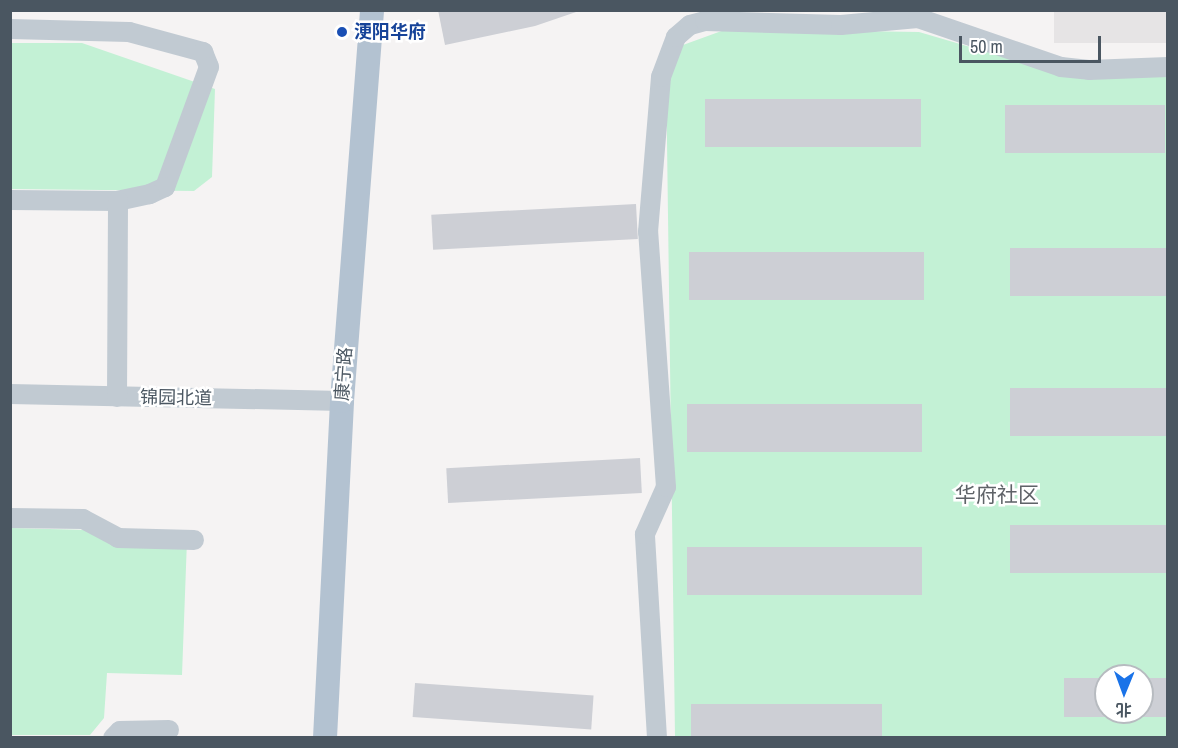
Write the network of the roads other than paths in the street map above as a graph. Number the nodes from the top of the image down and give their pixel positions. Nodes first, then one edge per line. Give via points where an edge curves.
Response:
1 (372, 10) edge
2 (897, 14) edge
3 (918, 14) edge
4 (10, 29) edge
5 (1167, 67) edge
6 (10, 200) edge
7 (118, 201) junction
8 (10, 394) edge
9 (117, 397) junction
10 (342, 401) junction
11 (10, 518) edge
12 (194, 540) dead end
13 (169, 730) dead end
14 (113, 738) edge
15 (325, 738) edge
16 (657, 738) edge

1 - 10 main road, 康宁路
2 - 3 street
2 - 16 street via 841,25 705,21 690,25 676,37 661,76 648,232 666,487 645,534
3 - 5 street via 1061,67
4 - 7 street via 129,32 203,52 209,67 165,187
6 - 7 street
7 - 9 street
8 - 9 street, 锦园北道
9 - 10 street, 锦园北道
10 - 15 main road, 康宁路
11 - 12 street via 84,519 118,538
13 - 14 street via 120,731

